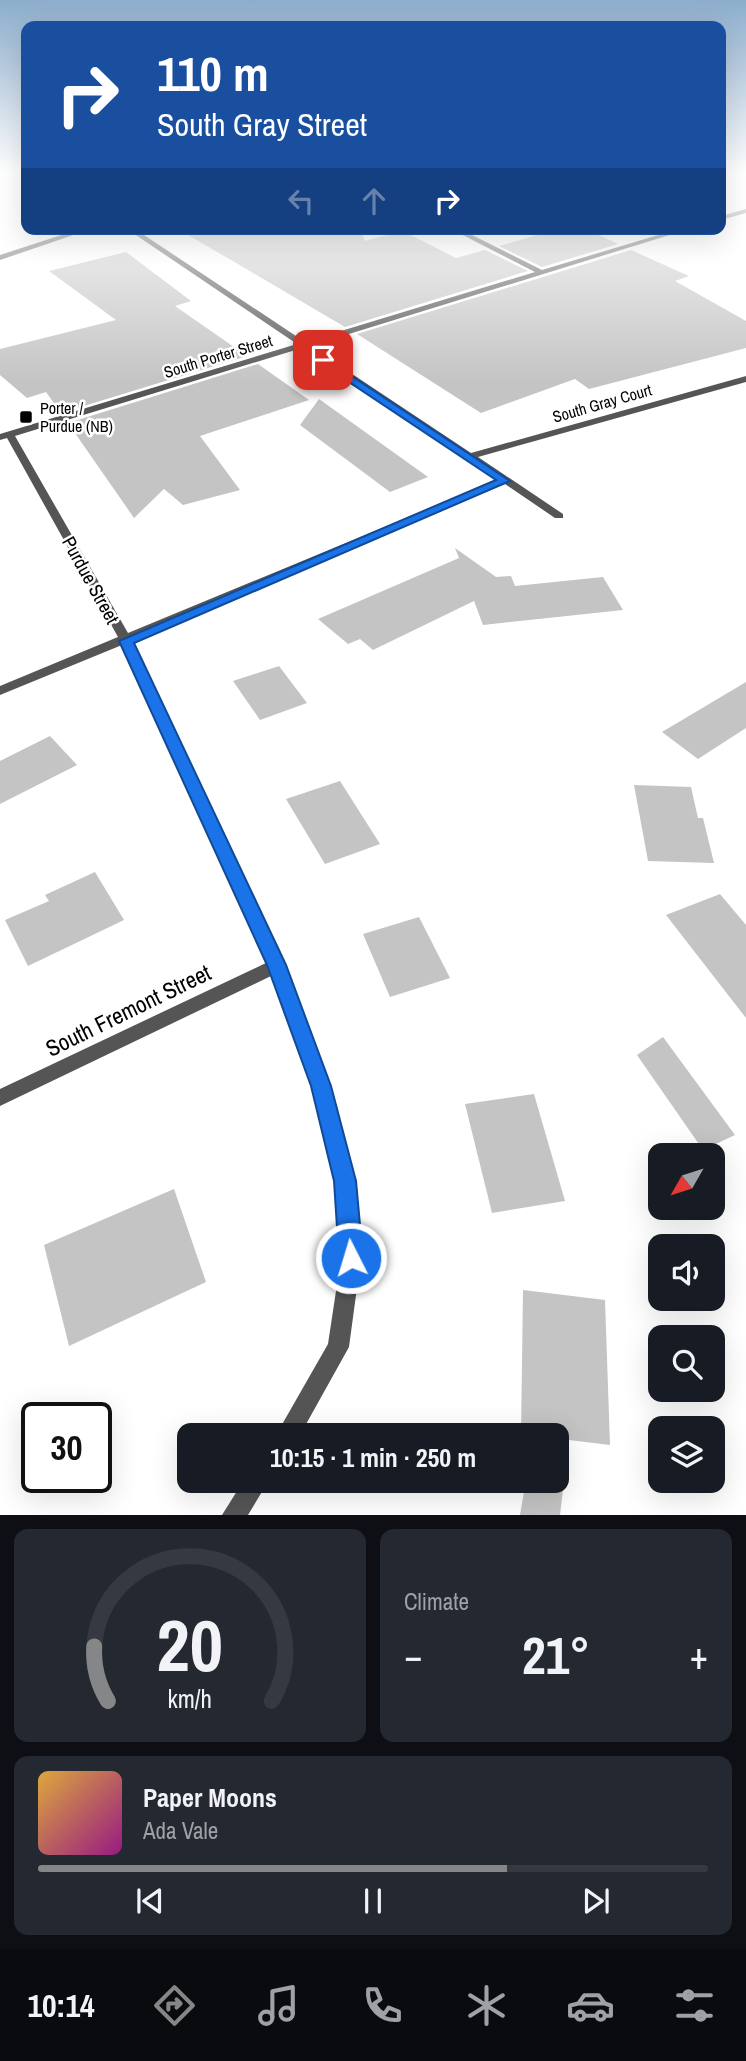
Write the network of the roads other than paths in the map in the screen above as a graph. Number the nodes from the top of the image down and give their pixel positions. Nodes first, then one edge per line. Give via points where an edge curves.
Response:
1 (49, 242) edge
2 (149, 242) edge
3 (479, 242) edge
4 (644, 242) edge
5 (0, 258) edge
6 (542, 273) junction
7 (301, 345) junction
8 (746, 379) edge
9 (5, 436) edge
10 (467, 457) junction
11 (504, 481) junction
12 (559, 516) dead end
13 (126, 641) junction
14 (0, 691) edge
15 (276, 965) junction
16 (0, 1098) edge
17 (294, 1423) edge
18 (249, 1493) edge
19 (234, 1515) edge

1 - 5 street
2 - 7 street
3 - 6 street
4 - 6 street, South Porter Street
6 - 7 street, South Porter Street
7 - 9 street, South Porter Street
7 - 10 street
8 - 10 street, South Gray Court
9 - 13 street, Purdue Street
10 - 11 street
11 - 12 street
11 - 13 street
13 - 14 street
13 - 15 street, Purdue Street
15 - 16 street, South Fremont Street
15 - 17 street, Purdue Street via 321,1086 345,1181 351,1258 338,1346
18 - 19 street

